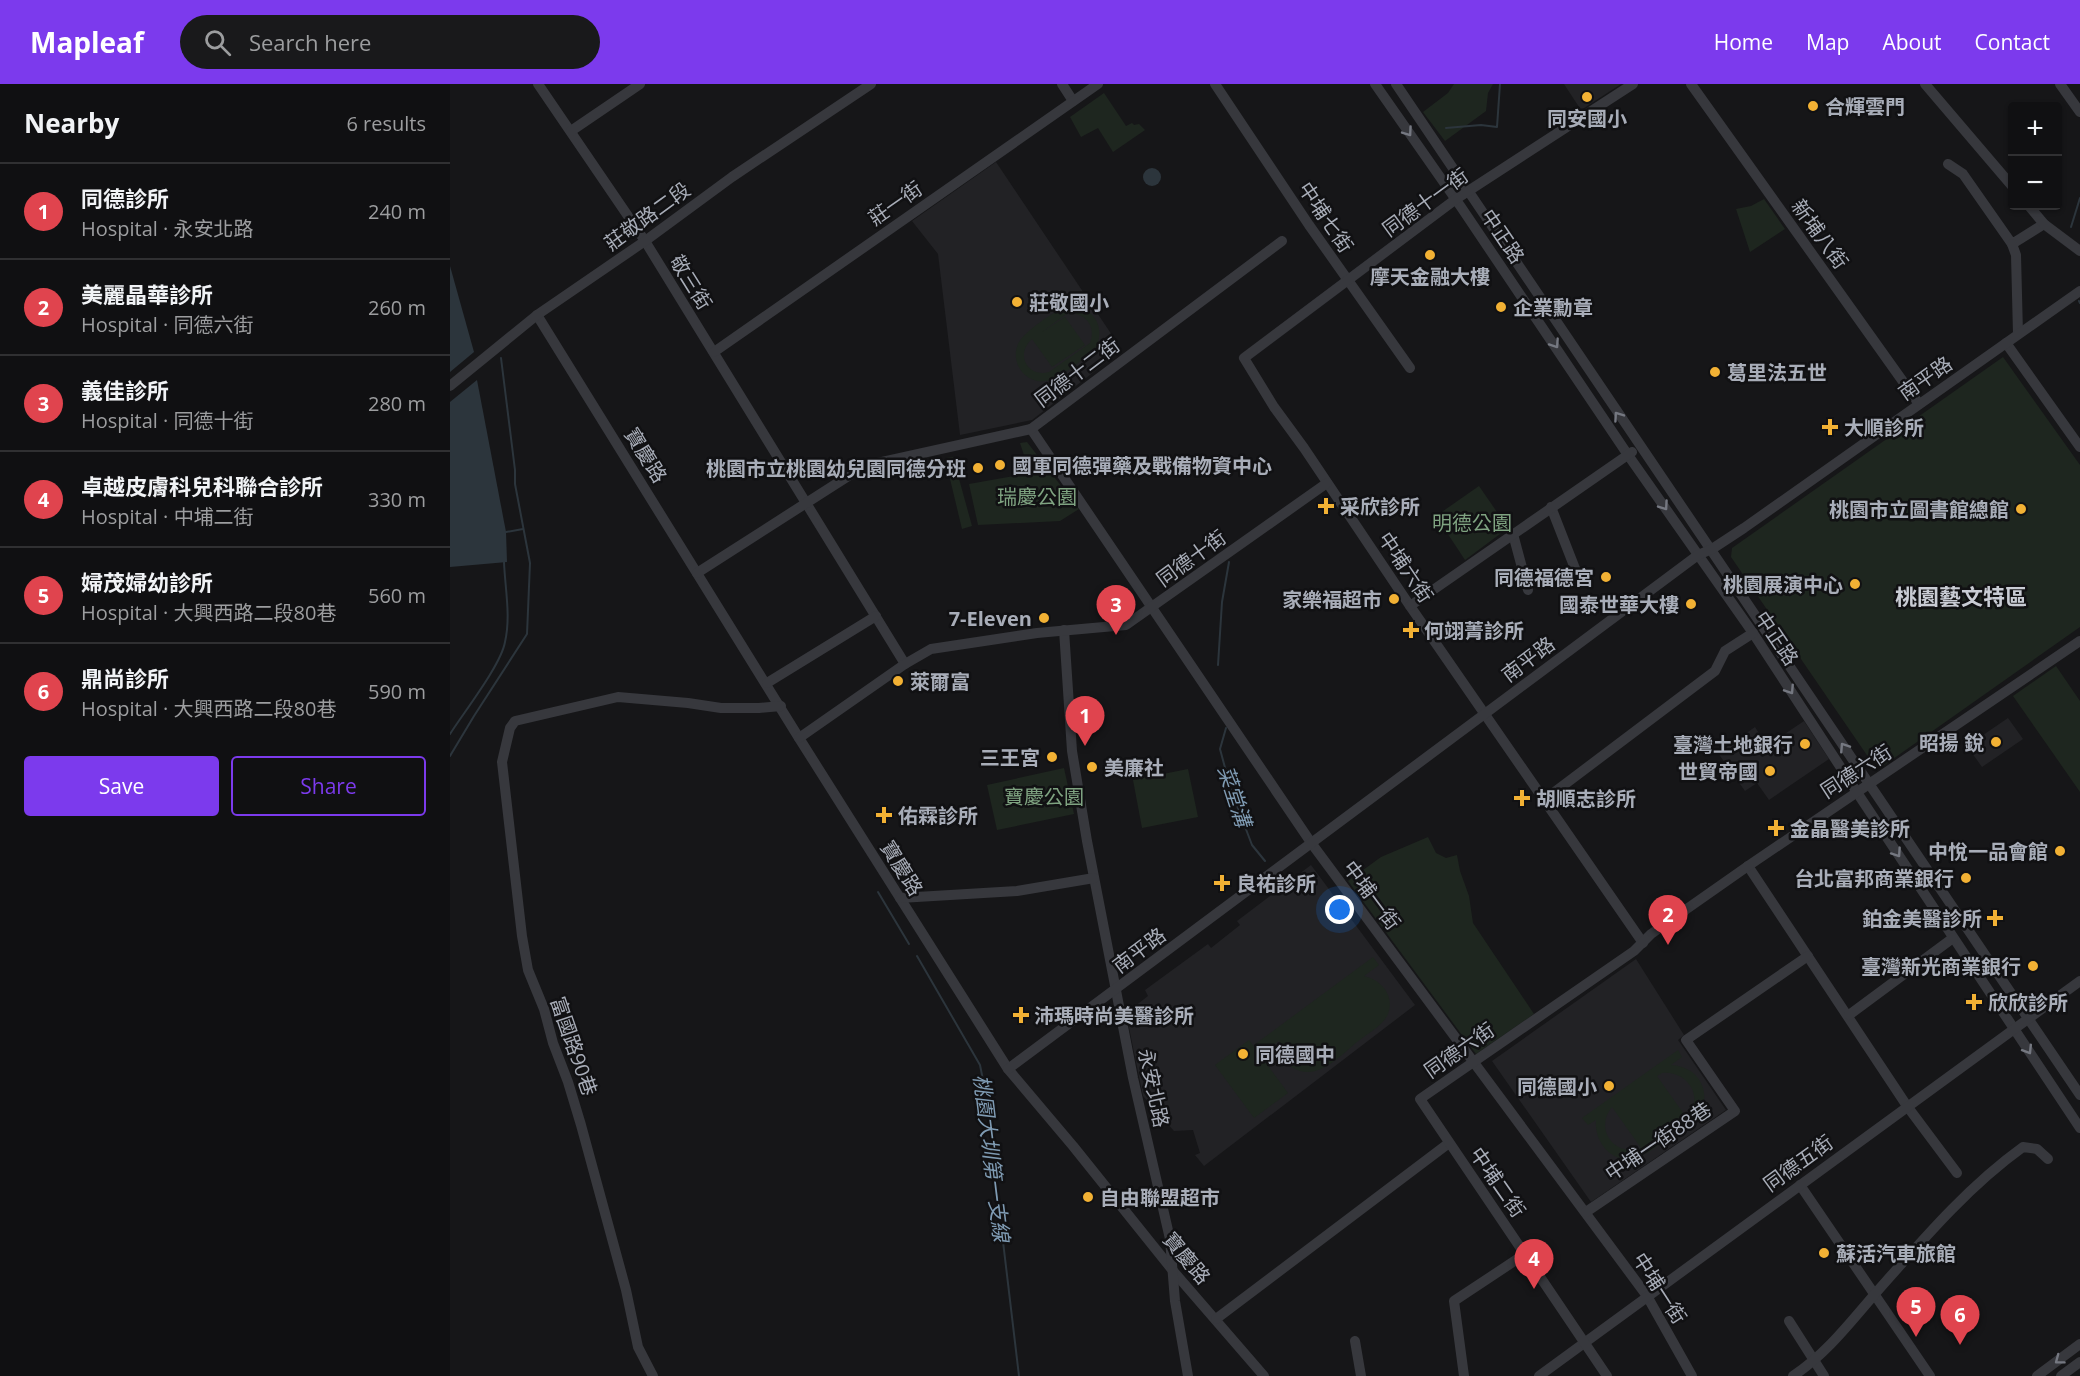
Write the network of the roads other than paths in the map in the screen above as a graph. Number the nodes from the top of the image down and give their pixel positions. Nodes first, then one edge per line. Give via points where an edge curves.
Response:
1 (538, 84) edge
2 (640, 84) edge
3 (871, 84) edge
4 (1062, 84) edge
5 (1098, 84) edge
6 (1215, 84) edge
7 (1374, 84) edge
8 (1396, 84) edge
9 (1633, 84) edge
10 (1691, 84) edge
11 (1925, 84) edge
12 (2060, 84) edge
13 (1073, 100) junction
14 (2080, 112) edge
15 (571, 131) junction
16 (1948, 164) dead end
17 (2008, 180) edge
18 (1468, 192) junction
19 (1456, 199) junction
20 (2032, 210) edge
21 (2044, 224) junction
22 (645, 241) junction
23 (1282, 241) dead end
24 (2012, 244) junction
25 (2080, 251) edge
26 (1348, 281) junction
27 (2080, 291) edge
28 (537, 315) junction
29 (2018, 334) junction
30 (2006, 343) junction
31 (714, 352) junction
32 (1244, 358) joint
33 (1410, 368) dead end
34 (450, 386) edge
35 (1919, 404) junction
36 (1031, 429) junction
37 (1639, 446) junction
38 (2080, 447) edge
39 (1628, 454) junction
40 (1327, 483) junction
41 (806, 504) junction
42 (1551, 507) junction
43 (1513, 534) junction
44 (1712, 549) junction
45 (1698, 555) junction
46 (1576, 571) dead end
47 (697, 573) junction
48 (1528, 590) dead end
49 (1410, 606) junction
50 (1152, 608) junction
51 (876, 616) junction
52 (1064, 630) junction
53 (1753, 633) junction
54 (2080, 641) edge
55 (905, 664) junction
56 (766, 683) junction
57 (781, 706) junction
58 (1484, 715) junction
59 (799, 738) junction
60 (1869, 785) junction
61 (1856, 791) junction
62 (1544, 800) junction
63 (1312, 844) junction
64 (1748, 866) junction
65 (1094, 878) junction
66 (900, 898) junction
67 (1953, 938) junction
68 (1642, 943) junction
69 (1808, 956) junction
70 (2080, 981) edge
71 (1115, 990) junction
72 (1849, 1015) junction
73 (2028, 1018) junction
74 (2014, 1029) junction
75 (1474, 1062) junction
76 (1008, 1069) junction
77 (2080, 1095) edge
78 (1420, 1100) joint
79 (1907, 1106) junction
80 (2080, 1128) edge
81 (1449, 1143) junction
82 (2048, 1159) dead end
83 (1957, 1173) dead end
84 (1800, 1185) junction
85 (1586, 1212) junction
86 (1526, 1254) junction
87 (1174, 1272) junction
88 (1874, 1295) junction
89 (1647, 1296) junction
90 (1216, 1319) junction
91 (1789, 1321) dead end
92 (1355, 1341) dead end
93 (1584, 1341) junction
94 (2080, 1344) edge
95 (1814, 1360) junction
96 (2080, 1362) edge
97 (653, 1376) edge
98 (1188, 1376) edge
99 (1264, 1376) edge
100 (1361, 1376) edge
101 (1464, 1376) edge
102 (1539, 1376) edge
103 (1606, 1376) edge
104 (1692, 1376) edge
105 (1793, 1376) edge
106 (1824, 1376) edge
107 (1930, 1376) edge
108 (2037, 1376) edge
109 (2061, 1376) edge

1 - 15 street, 敬三街
2 - 15 street
3 - 22 street, 莊敬路二段
4 - 13 street
5 - 13 street, 莊一街
6 - 26 street, 中埔七街
7 -> 19 street, 中正路
8 - 18 street, 中正路
9 - 18 street, 同德十一街
10 - 35 street, 新埔八街
11 - 17 street
12 - 14 street
13 - 31 street, 莊一街
15 - 22 street, 敬三街
16 - 24 street via 1963,174
18 - 19 street, 同德十一街
37 -> 18 street, 中正路
19 - 26 street, 同德十一街
19 -> 39 street, 中正路
20 - 21 street
21 - 24 street
21 - 25 street
22 - 28 street, 莊敬路二段
22 - 31 street, 敬三街
23 - 36 street, 同德十二街
24 - 29 street via 2016,255
26 - 32 street, 同德十一街
26 - 33 street, 中埔七街
27 - 29 street, 南平路
28 - 34 street, 莊敬路二段
28 - 47 street, 寶慶路
29 - 30 street, 南平路
30 - 35 street, 南平路
30 - 38 street
31 - 41 street, 敬三街
32 - 40 street, 中埔六街
35 - 44 street, 南平路
36 - 41 street, 同德十二街 via 864,466
36 - 50 street, 中埔一街
37 - 39 street
37 - 44 street, 中正路
39 - 42 street
39 -> 45 street, 中正路
40 - 49 street, 中埔六街
40 - 50 street, 同德十街
41 - 47 street
41 - 51 street, 敬三街
42 - 43 street
42 - 46 street
43 - 48 street
43 - 49 street
44 - 45 street, 南平路
60 -> 44 street, 中正路
45 - 53 street, 中正路
45 - 58 street, 南平路
47 - 56 street, 寶慶路
49 - 58 street, 中埔六街
50 - 52 street, 同德十街 via 1126,625
50 - 63 street, 中埔一街
51 - 55 street, 敬三街
51 - 56 street
52 - 55 street, 同德十街 via 931,648
52 - 65 street, 永安北路 via 1072,751
53 -> 61 street, 中正路
53 - 62 street via 1725,651 1715,671
54 - 60 street, 同德六街
55 - 59 street, 同德十街
56 - 57 street, 寶慶路
57 - 59 street, 寶慶路
57 - 97 street, 富國路90巷 via 721,708 618,697 515,721 502,762 528,970 581,1125 627,1290 638,1347
58 - 62 street, 中埔六街
58 - 63 street, 南平路
59 - 66 street, 寶慶路
60 - 61 street, 同德六街
60 - 73 street, 中正路
61 - 64 street, 同德六街
61 -> 67 street, 中正路
62 - 68 street, 中埔六街
63 - 71 street, 南平路
63 - 75 street, 中埔一街
64 - 68 street, 同德六街
64 - 69 street
65 - 66 street via 1017,891
65 - 71 street, 永安北路
66 - 76 street, 寶慶路
67 - 72 street
67 - 74 street, 中正路
68 - 75 street, 同德六街
69 - 72 street
69 - 85 street, 中埔一街88巷 via 1686,1040 1735,1111
70 - 73 street, 同德五街
71 - 76 street, 南平路
71 - 87 street, 永安北路
72 - 79 street
73 - 74 street, 同德五街
73 - 77 street, 中正路
74 - 79 street, 同德五街
74 -> 80 street, 中正路
75 - 78 street, 同德六街
75 - 85 street, 中埔一街
76 - 87 street, 寶慶路
78 - 81 street, 中埔二街
79 - 83 street
79 - 84 street, 同德五街
81 - 86 street, 中埔二街
81 - 90 street
82 - 88 street via 2037,1149 2023,1147 2009,1157 1946,1214
84 - 88 street
84 - 89 street, 同德五街
85 - 89 street, 中埔一街
86 - 93 street, 中埔二街
86 - 101 street via 1455,1300
87 - 90 street, 寶慶路
87 - 98 street, 永安北路
88 - 95 street
88 - 107 street
89 - 93 street, 同德五街
89 - 104 street, 中埔一街
90 - 99 street, 寶慶路
91 - 95 street
92 - 100 street
93 - 102 street, 同德五街
93 - 103 street, 中埔二街
94 -> 108 street
95 - 105 street
95 - 106 street
96 - 109 street

